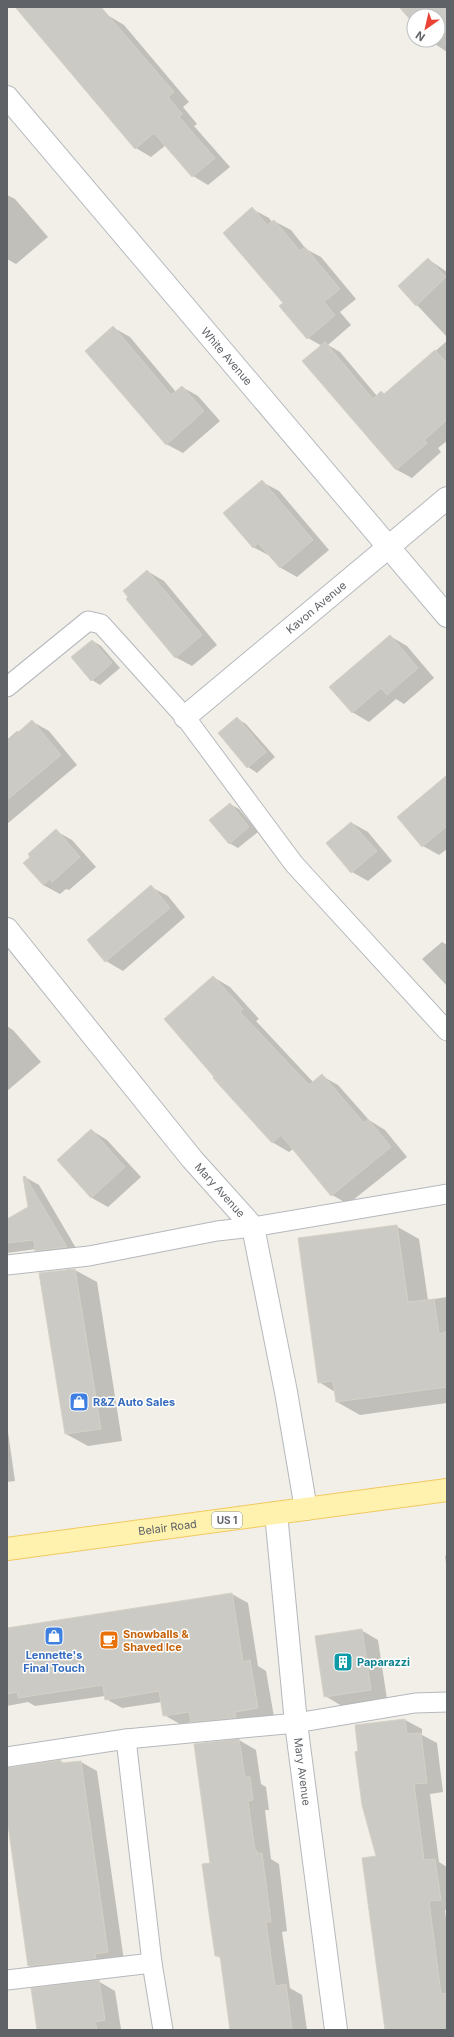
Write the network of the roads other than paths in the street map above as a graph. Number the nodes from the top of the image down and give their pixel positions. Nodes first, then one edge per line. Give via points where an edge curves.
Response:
1 (7, 97) edge
2 (447, 498) edge
3 (388, 547) junction
4 (447, 616) edge
5 (7, 687) edge
6 (185, 717) junction
7 (7, 929) edge
8 (447, 1031) edge
9 (447, 1194) edge
10 (253, 1227) junction
11 (7, 1265) edge
12 (447, 1490) edge
13 (306, 1509) junction
14 (276, 1513) junction
15 (7, 1549) edge
16 (447, 1702) edge
17 (296, 1723) junction
18 (126, 1739) junction
19 (7, 1757) edge
20 (152, 1963) junction
21 (7, 1980) edge
22 (163, 2030) edge
23 (336, 2030) edge

1 - 3 street, White Avenue
2 - 3 street, Kavon Avenue
3 - 4 street, White Avenue
3 - 6 street, Kavon Avenue
5 - 6 lane via 88,621 101,624
6 - 8 lane via 294,864
7 - 10 street, Mary Avenue via 192,1159
9 - 10 lane
10 - 11 lane via 210,1232 89,1256
10 - 13 street, Mary Avenue
12 - 13 main road, Belair Road / US 1
13 - 14 main road, Belair Road / US 1
14 - 15 main road, Belair Road / US 1
14 - 17 street, Mary Avenue
16 - 17 lane via 415,1703
17 - 18 lane
17 - 23 street, Mary Avenue
18 - 19 lane
18 - 20 lane
20 - 21 lane
20 - 22 lane

